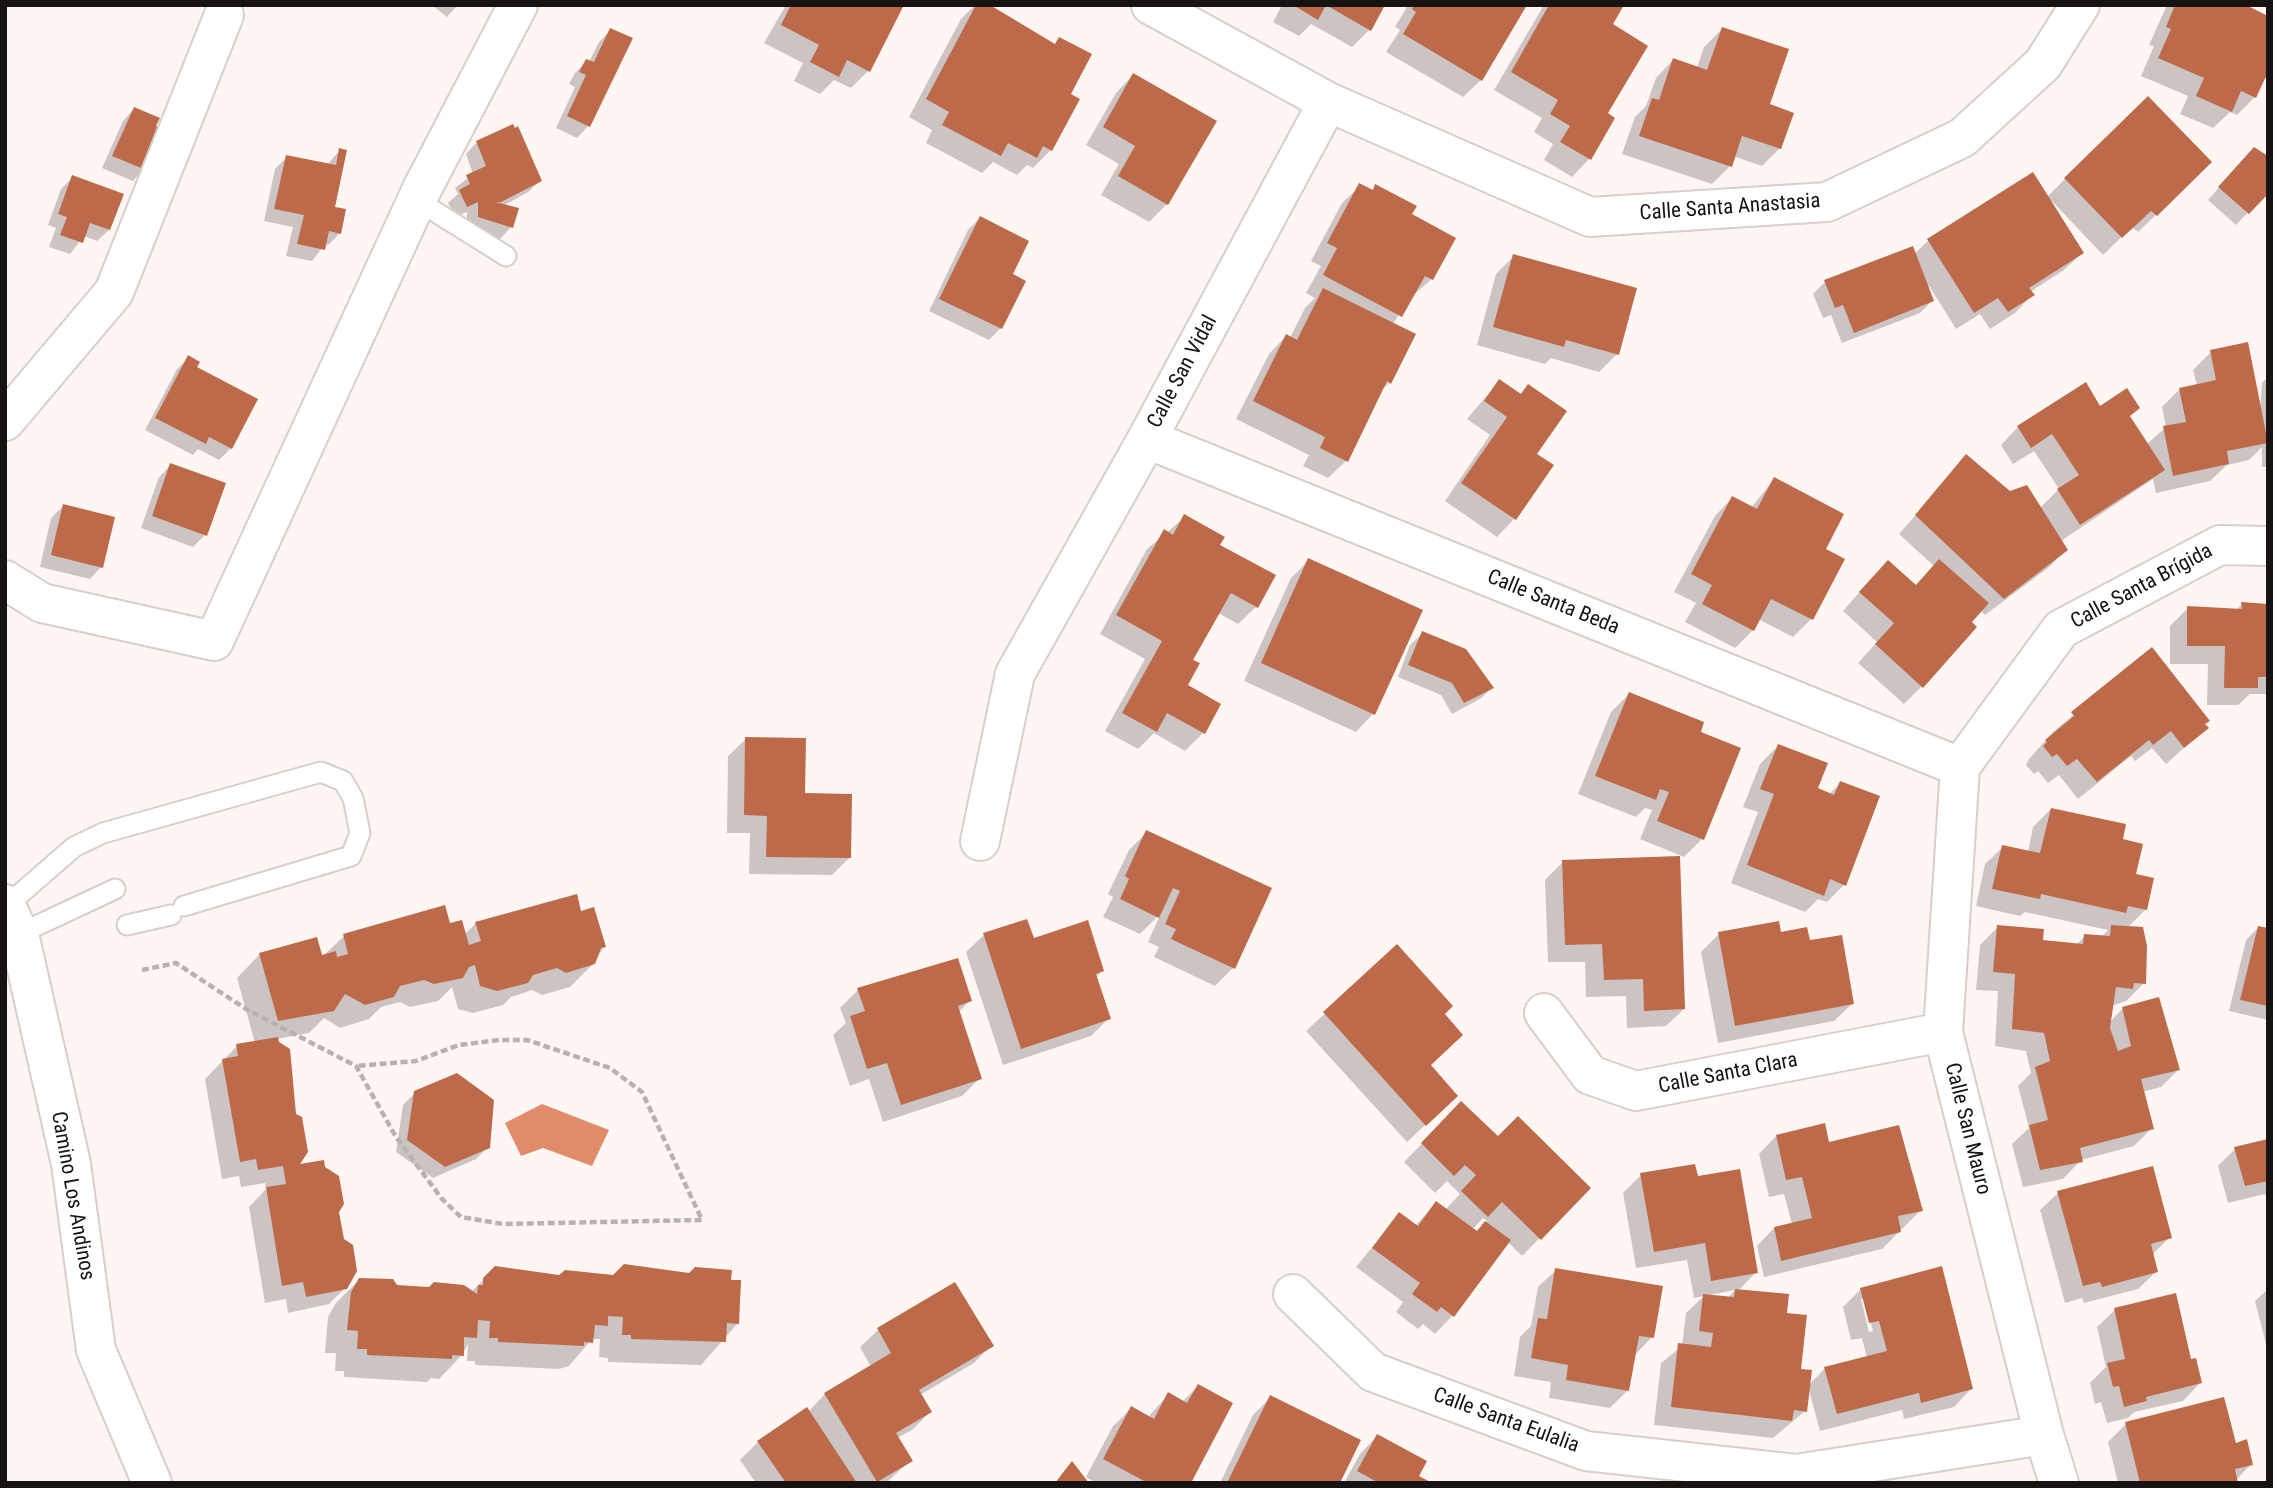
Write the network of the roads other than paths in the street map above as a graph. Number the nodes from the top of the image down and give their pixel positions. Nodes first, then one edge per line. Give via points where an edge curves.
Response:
1 (518, 5) edge
2 (1151, 5) edge
3 (2080, 5) edge
4 (224, 16) dead end
5 (1328, 102) junction
6 (415, 205) junction
7 (506, 256) dead end
8 (5, 421) edge
9 (1147, 439) junction
10 (2268, 546) edge
11 (5, 580) edge
12 (1959, 766) junction
13 (980, 841) dead end
14 (115, 889) dead end
15 (10, 915) edge
16 (127, 925) dead end
17 (1544, 1013) dead end
18 (1943, 1032) junction
19 (1293, 1294) dead end
20 (2044, 1435) junction
21 (152, 1483) edge
22 (2059, 1483) edge

1 - 6 street
2 - 5 street
3 - 5 street, Calle Santa Anastasia via 2043,64 1962,138 1827,202 1590,217
4 - 8 street via 114,292
5 - 9 street, Calle San Vidal
6 - 7 lane via 434,211
6 - 11 street via 214,641 42,603
9 - 12 street, Calle Santa Beda
9 - 13 street, Calle San Vidal via 1015,674
10 - 12 street, Calle Santa Brígida via 2220,545 2061,629
12 - 18 street, Calle San Mauro
14 - 15 lane
15 - 16 lane via 74,847 103,833 321,772 343,781 353,798 359,833 351,856
15 - 21 street, Camino Los Andinos via 71,1164 96,1350
17 - 18 street, Calle Santa Clara via 1591,1074 1636,1091
18 - 20 street, Calle San Mauro
19 - 20 street, Calle Santa Eulalia via 1373,1372 1586,1451 1796,1474
20 - 22 street, Calle San Mauro

